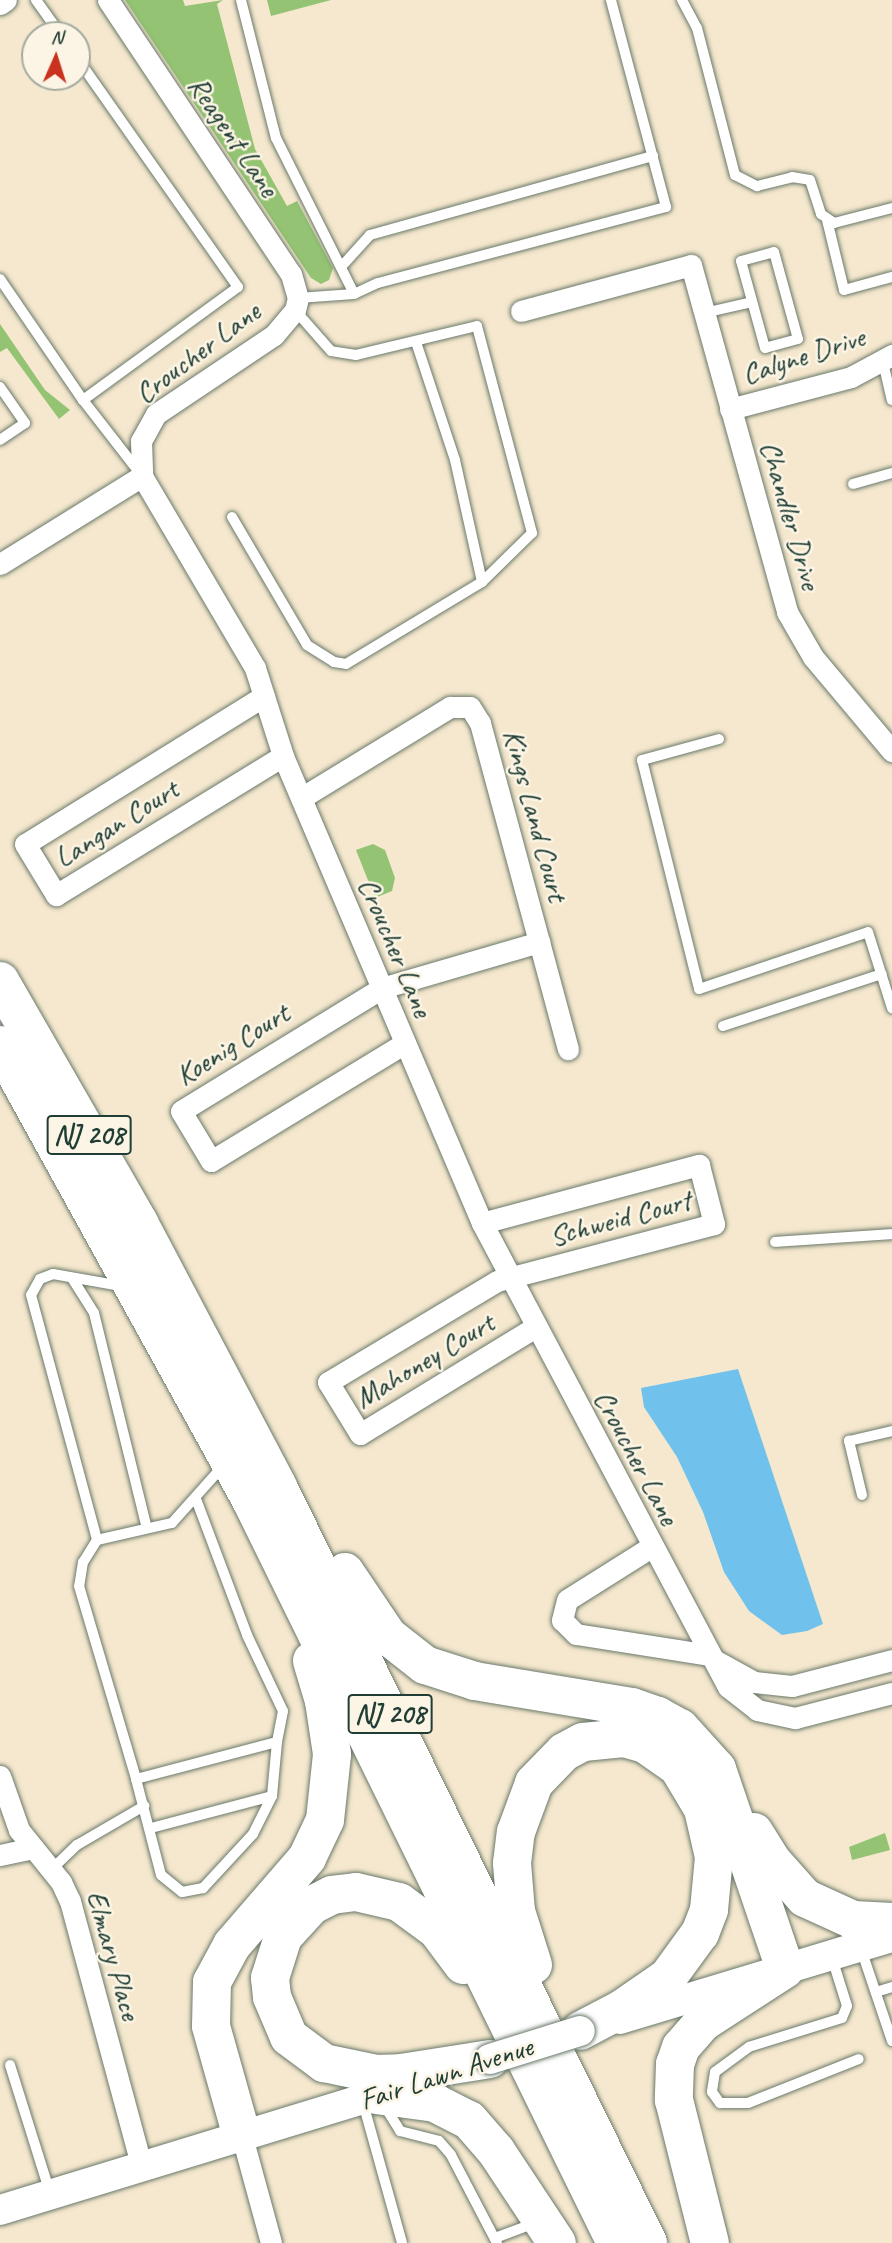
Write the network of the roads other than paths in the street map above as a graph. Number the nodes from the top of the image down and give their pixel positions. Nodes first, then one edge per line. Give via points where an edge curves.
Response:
1 (6, 0) edge
2 (36, 0) edge
3 (108, 0) edge
4 (240, 0) edge
5 (611, 0) edge
6 (682, 0) edge
7 (0, 4) edge
8 (51, 21) edge
9 (91, 78) edge
10 (653, 156) junction
11 (892, 208) edge
12 (827, 220) junction
13 (341, 267) junction
14 (892, 277) edge
15 (0, 278) edge
16 (354, 294) junction
17 (752, 302) junction
18 (297, 304) junction
19 (521, 311) dead end
20 (704, 313) junction
21 (416, 342) junction
22 (887, 359) edge
23 (0, 387) edge
24 (83, 400) junction
25 (892, 400) edge
26 (730, 409) junction
27 (0, 440) edge
28 (892, 473) edge
29 (142, 476) junction
30 (853, 484) dead end
31 (232, 517) dead end
32 (0, 564) edge
33 (482, 582) junction
34 (264, 696) junction
35 (719, 739) dead end
36 (890, 744) edge
37 (283, 756) junction
38 (301, 798) junction
39 (539, 942) junction
40 (882, 974) junction
41 (0, 981) edge
42 (382, 988) junction
43 (892, 1008) edge
44 (723, 1026) dead end
45 (405, 1043) junction
46 (0, 1045) edge
47 (568, 1049) dead end
48 (482, 1223) junction
49 (892, 1234) edge
50 (775, 1242) dead end
51 (72, 1278) junction
52 (509, 1278) junction
53 (137, 1289) junction
54 (175, 1291) junction
55 (535, 1327) junction
56 (892, 1430) edge
57 (231, 1463) junction
58 (862, 1495) dead end
59 (196, 1499) junction
60 (148, 1528) junction
61 (97, 1540) junction
62 (651, 1547) junction
63 (710, 1655) junction
64 (892, 1660) edge
65 (892, 1693) edge
66 (276, 1742) junction
67 (717, 1769) junction
68 (0, 1776) edge
69 (136, 1779) junction
70 (272, 1796) junction
71 (145, 1806) junction
72 (151, 1828) junction
73 (32, 1848) junction
74 (0, 1855) edge
75 (52, 1869) junction
76 (892, 1922) edge
77 (892, 1937) edge
78 (860, 1947) junction
79 (832, 1955) junction
80 (785, 1969) junction
81 (892, 1987) edge
82 (876, 1992) junction
83 (580, 2031) junction
84 (892, 2041) edge
85 (490, 2059) junction
86 (859, 2059) dead end
87 (10, 2065) dead end
88 (369, 2098) junction
89 (241, 2133) junction
90 (585, 2148) junction
91 (141, 2165) junction
92 (50, 2193) junction
93 (0, 2210) edge
94 (549, 2232) edge
95 (496, 2240) edge
96 (271, 2243) edge
97 (402, 2243) edge
98 (616, 2243) edge
99 (648, 2243) edge
100 (710, 2243) edge

1 - 7 street
2 - 8 lane
3 - 18 street, Reagent Lane via 291,274
4 - 13 lane via 276,138
5 - 10 lane
6 - 12 lane via 697,28 735,175 757,186 792,177 810,180
9 - 24 lane via 238,287
10 - 13 lane via 370,235
10 - 16 lane via 666,207 378,283
11 - 12 lane via 834,223
12 - 14 lane via 844,290
13 - 16 lane
15 - 24 lane
16 - 18 lane
17 - 17 lane via 765,348 798,339 774,252 741,261
17 - 20 lane
18 - 21 lane via 331,351 356,355
18 - 29 street, Croucher Lane via 274,335 156,414 141,442
19 - 20 street, Chandler Drive via 691,265
20 - 26 street, Chandler Drive
21 - 33 lane via 455,460
21 - 33 lane via 477,326 532,533
22 - 25 lane
22 - 26 street, Calyne Drive via 851,377
23 - 27 lane via 25,423
24 - 29 lane
26 - 36 street, Chandler Drive via 787,612 813,657
28 - 30 lane
29 - 32 street
29 - 34 street, Croucher Lane via 243,645
31 - 33 lane via 307,645 334,662 346,664
34 - 37 street, Croucher Lane
34 - 37 street, Langan Court via 25,844 56,895
35 - 40 lane via 642,760 699,989 868,932
37 - 38 street, Croucher Lane
38 - 39 street, Kings Land Court via 450,707 470,707 480,723
38 - 42 street, Croucher Lane
39 - 42 street, Koenig Court
39 - 47 street, Kings Land Court
40 - 43 lane
40 - 44 lane
41 - 54 highway, NJ 208
42 - 45 street, Croucher Lane
42 - 45 street, Koenig Court via 181,1111 211,1161
45 - 48 street, Croucher Lane
46 - 53 highway, NJ 208
48 - 52 street, Croucher Lane
48 - 52 street, Schweid Court via 699,1165 715,1224
49 - 50 lane
51 - 53 lane
51 - 60 lane via 94,1313
51 - 61 lane via 53,1274 40,1279 31,1295
52 - 55 street, Croucher Lane
52 - 55 street, Mahoney Court via 485,1286 328,1382 360,1434
53 - 57 highway, NJ 208
54 - 67 highway via 372,1615 405,1652 425,1665 475,1681 632,1707 658,1716 680,1728
54 - 90 highway, NJ 208 via 312,1554
55 - 62 street, Croucher Lane
56 - 58 lane via 849,1441
57 - 59 lane
57 - 89 highway via 316,1671 332,1754 329,1799 317,1839 294,1876 232,1945 212,1982 211,2026
57 - 90 highway, NJ 208
59 - 60 lane via 172,1523
59 - 66 lane via 247,1635 283,1711
60 - 61 lane
61 - 69 lane via 83,1562 79,1586
62 - 63 street, Croucher Lane
62 - 63 street via 567,1600 562,1620 576,1634
63 - 64 street, Croucher Lane via 737,1675 773,1686 813,1682
63 - 65 street, Croucher Lane via 741,1699 775,1716 814,1715
66 - 69 lane
66 - 70 lane
67 - 76 highway via 772,1862 805,1898 853,1920
67 - 80 highway
68 - 73 street, Elmary Place via 10,1811
69 - 71 lane
70 - 72 lane
70 - 72 lane via 253,1834 203,1888 182,1892 161,1875
71 - 72 lane
71 - 75 lane via 77,1845
73 - 74 street
73 - 75 street, Elmary Place
75 - 91 street, Elmary Place via 77,1923
77 - 78 main road, Fair Lawn Avenue
78 - 79 main road, Fair Lawn Avenue
78 - 82 lane
79 - 80 main road, Fair Lawn Avenue
79 - 86 lane via 847,2006 842,2018 749,2047 715,2072 712,2092 720,2103 748,2103
80 - 83 main road, Fair Lawn Avenue
80 - 100 highway via 703,2022 685,2040 675,2064 674,2100
81 - 82 lane
82 - 84 lane
83 - 85 main road, Fair Lawn Avenue, bridge
83 - 90 highway via 646,1995 668,1977 700,1933 714,1882 710,1833 693,1786 663,1754 624,1738 583,1742 549,1765 523,1805 512,1863 516,1911
85 - 88 main road, Fair Lawn Avenue
85 - 90 highway via 376,2074 324,2063 305,2052 289,2037 272,1997 270,1978 283,1937 312,1905 332,1895 379,1894 419,1915 437,1930 466,1970
87 - 92 lane
88 - 89 main road, Fair Lawn Avenue
88 - 94 highway via 435,2103 469,2120 496,2151
88 - 95 lane via 400,2131 439,2141
88 - 97 lane
89 - 91 main road, Fair Lawn Avenue
89 - 96 street
90 - 98 highway, NJ 208
90 - 99 highway, NJ 208
91 - 92 main road, Fair Lawn Avenue
92 - 93 main road, Fair Lawn Avenue
94 - 95 lane

